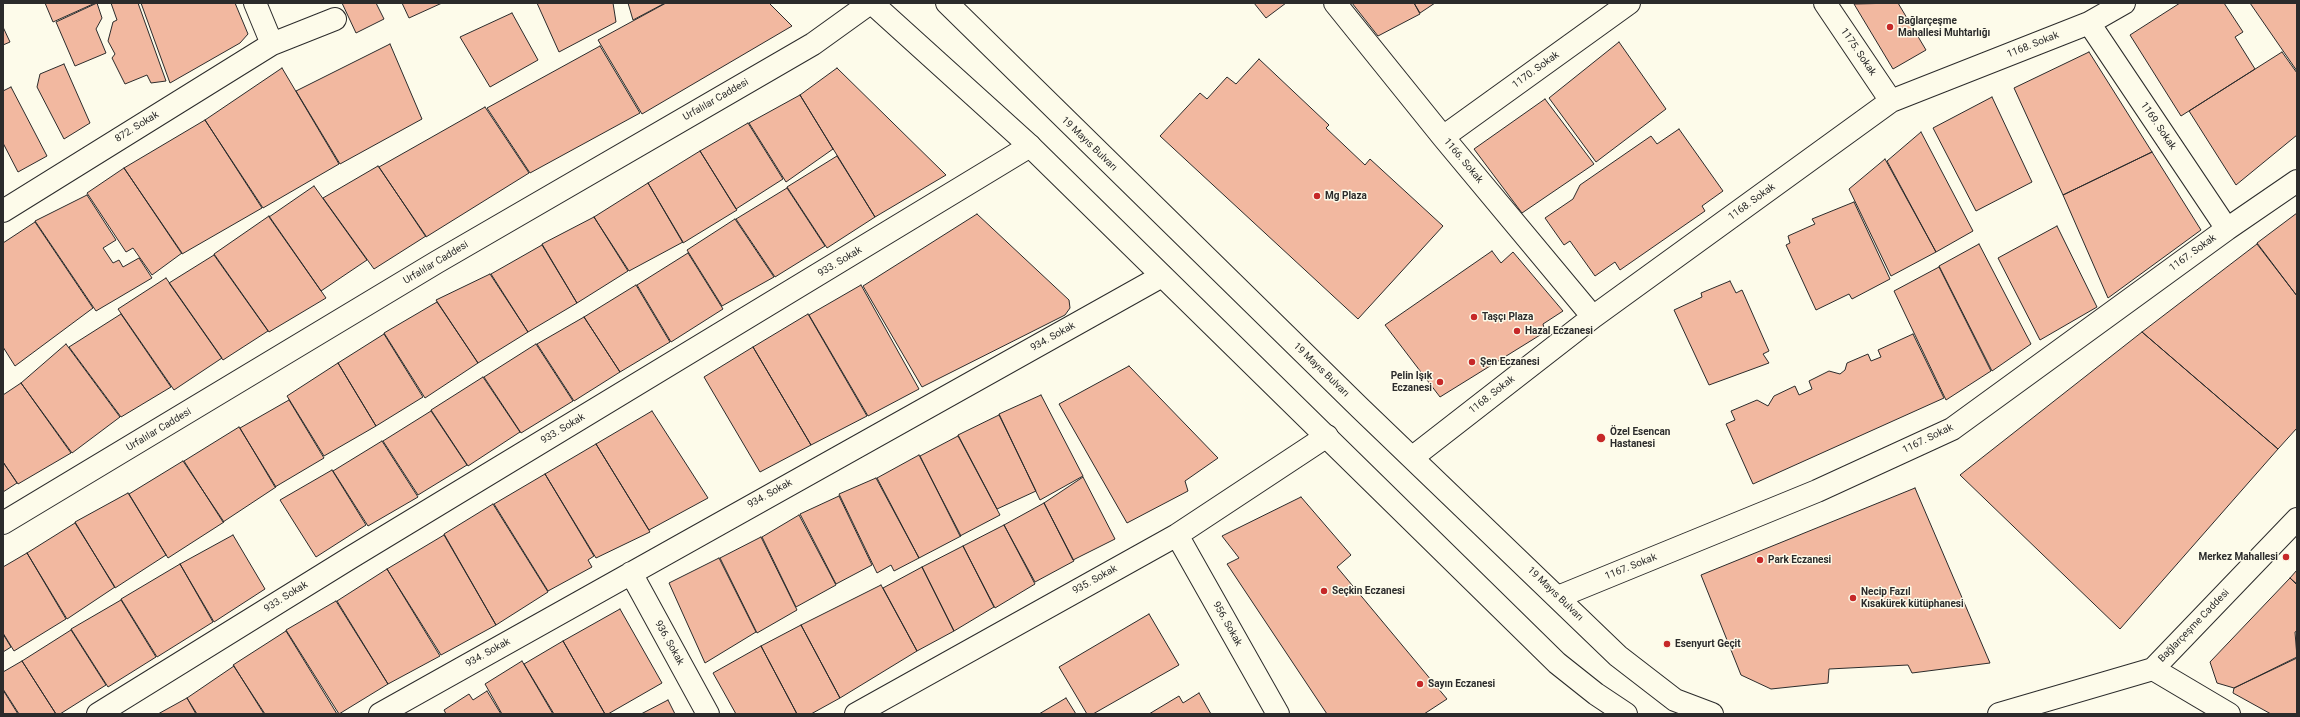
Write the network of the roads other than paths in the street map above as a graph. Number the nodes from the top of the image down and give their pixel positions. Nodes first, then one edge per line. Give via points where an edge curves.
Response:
1 (255, 3) edge
2 (871, 3) edge
3 (947, 3) edge
4 (1336, 3) edge
5 (1630, 3) edge
6 (1825, 3) edge
7 (2124, 3) edge
8 (335, 19) dead end
9 (2089, 23) junction
10 (272, 44) junction
11 (1891, 101) junction
12 (1443, 136) junction
13 (1030, 146) junction
14 (2297, 181) edge
15 (3, 211) edge
16 (2227, 229) junction
17 (1162, 276) junction
18 (1593, 317) junction
19 (1327, 436) junction
20 (1413, 457) junction
21 (2297, 519) edge
22 (3, 524) edge
23 (1177, 535) junction
24 (631, 573) junction
25 (1558, 597) junction
26 (2153, 669) junction
27 (98, 714) edge
28 (380, 714) edge
29 (708, 714) edge
30 (856, 714) edge
31 (1278, 714) edge
32 (1626, 714) edge
33 (1712, 714) edge
34 (1999, 714) edge
35 (2229, 714) edge

1 - 10 street
2 - 13 street
2 - 22 street, Urfalılar Caddesi via 812,44 437,262
3 - 20 street, 19 Mayıs Bulvarı
4 - 12 street, 1166. Sokak
5 - 12 street, 1170. Sokak
6 - 11 street, 1175. Sokak
7 - 9 street, 1168. Sokak
8 - 10 street, 872. Sokak
9 - 11 street, 1168. Sokak
9 - 16 street, 1169. Sokak
10 - 15 street, 872. Sokak
11 - 18 street, 1168. Sokak
12 - 18 street, 1166. Sokak
13 - 17 street
13 - 27 street, 933. Sokak via 350,558
14 - 16 street, 1167. Sokak
16 - 25 street, 1167. Sokak via 1952,429 1817,491
17 - 19 street
17 - 24 street, 934. Sokak
18 - 20 street, 1168. Sokak
19 - 23 street, 935. Sokak
19 - 32 street via 1558,663
20 - 25 street, 19 Mayıs Bulvarı
21 - 26 street, Bağlarçeşme Caddesi
23 - 30 street, 935. Sokak
23 - 31 street, 956. Sokak
24 - 28 street, 934. Sokak
24 - 29 street, 936. Sokak
25 - 33 street, 19 Mayıs Bulvarı via 1618,656 1674,700
26 - 34 street, Bağlarçeşme Caddesi
26 - 35 street

